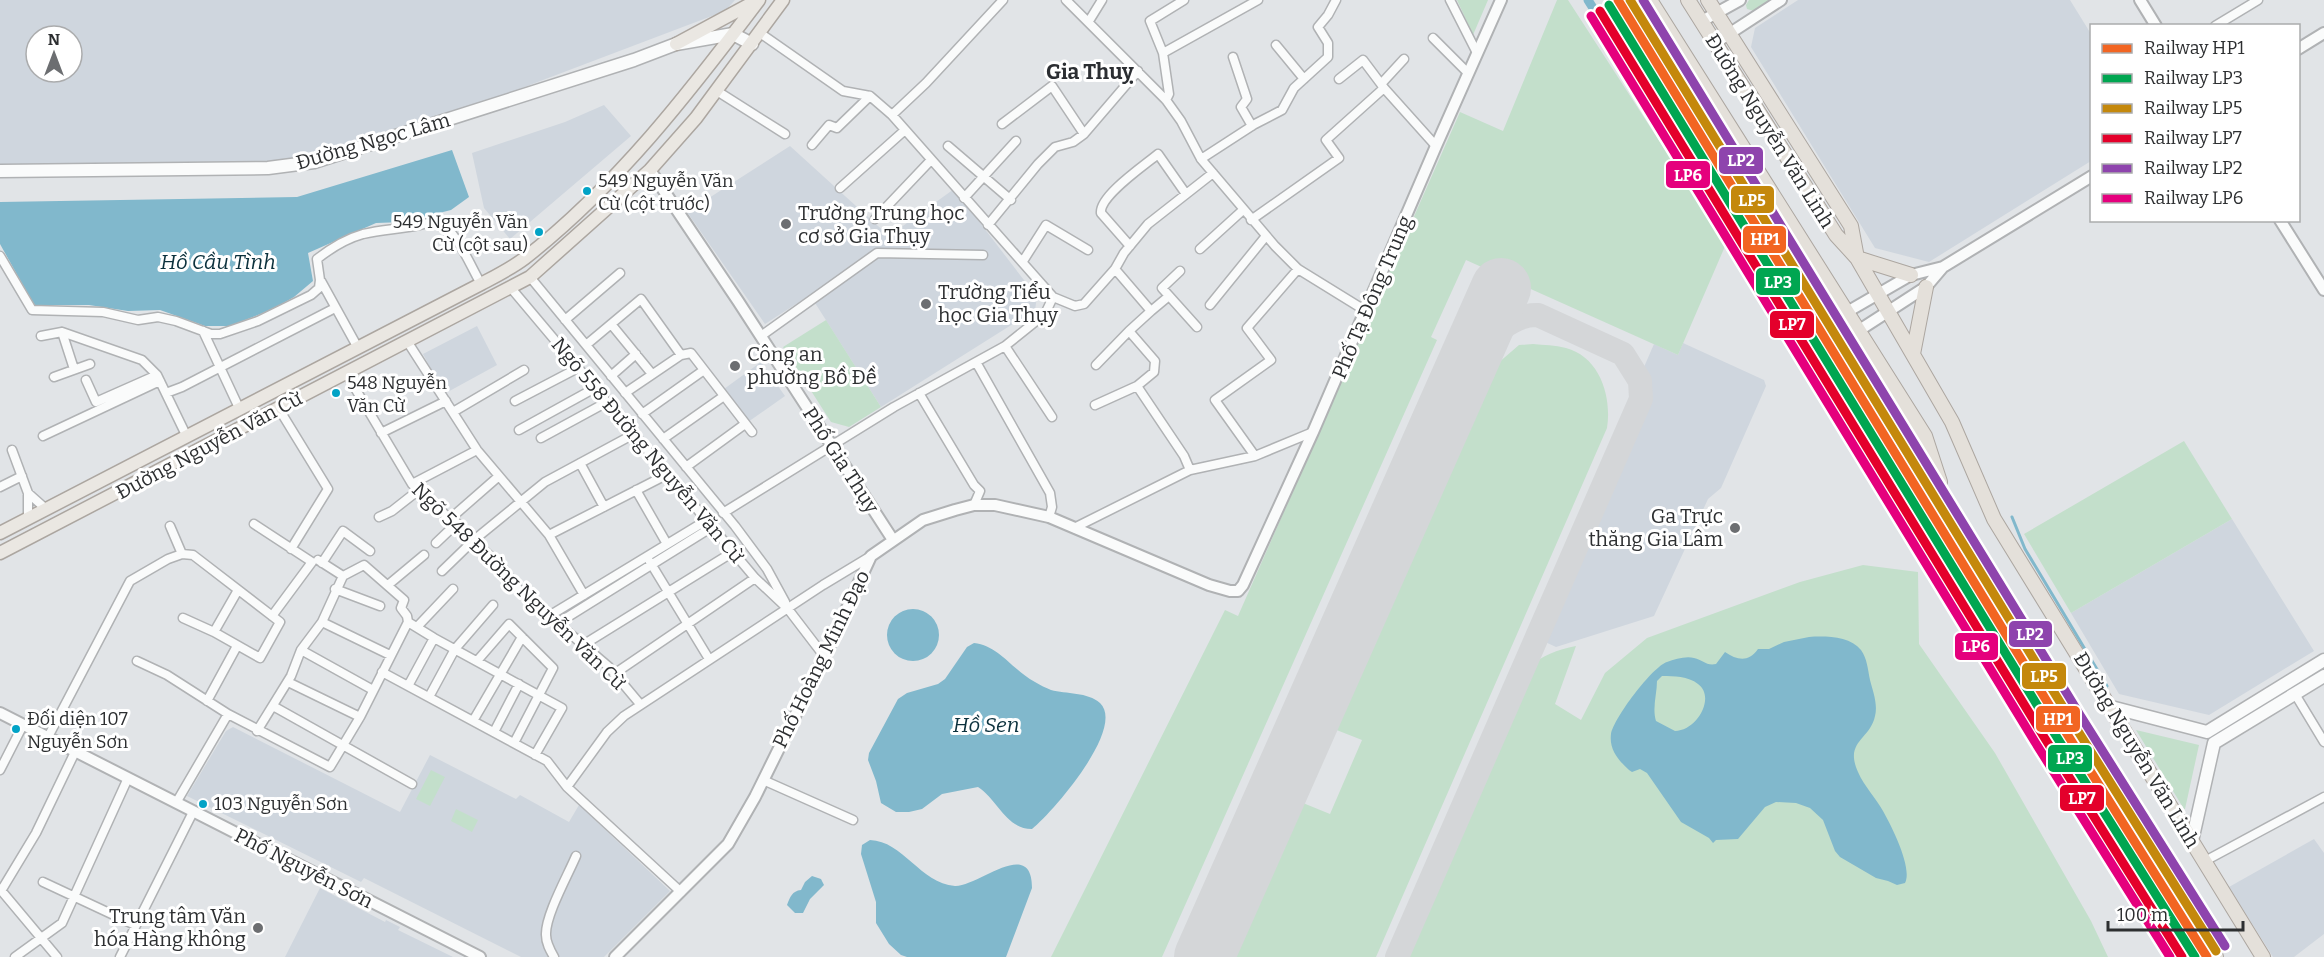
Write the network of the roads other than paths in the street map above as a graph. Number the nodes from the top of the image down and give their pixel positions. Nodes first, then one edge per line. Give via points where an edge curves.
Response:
1 (758, 0) edge
2 (783, 0) edge
3 (1003, 0) edge
4 (1066, 0) edge
5 (1102, 0) edge
6 (1183, 0) edge
7 (1258, 0) edge
8 (1336, 0) edge
9 (1450, 0) edge
10 (1501, 0) edge
11 (1632, 0) edge
12 (1650, 0) edge
13 (1688, 0) edge
14 (1708, 0) edge
15 (1740, 0) edge
16 (1781, 0) edge
17 (2140, 0) edge
18 (2258, 0) edge
19 (1716, 12) junction
20 (1089, 21) junction
21 (1702, 21) junction
22 (2155, 24) edge
23 (2218, 24) edge
24 (760, 33) junction
25 (2324, 33) edge
26 (733, 34) junction
27 (1730, 34) junction
28 (1433, 38) dead end
29 (1715, 43) junction
30 (676, 44) junction
31 (752, 44) junction
32 (1276, 45) dead end
33 (2300, 48) edge
34 (1163, 53) junction
35 (1477, 53) junction
36 (1233, 57) dead end
37 (1404, 58) dead end
38 (1138, 71) junction
39 (1468, 74) junction
40 (1304, 79) junction
41 (1339, 79) dead end
42 (1382, 86) junction
43 (717, 91) junction
44 (870, 96) junction
45 (1166, 100) junction
46 (892, 115) junction
47 (1002, 124) dead end
48 (1252, 126) junction
49 (906, 130) junction
50 (785, 134) dead end
51 (1083, 134) junction
52 (1016, 141) dead end
53 (813, 145) dead end
54 (948, 146) dead end
55 (1436, 146) junction
56 (1201, 159) junction
57 (931, 160) junction
58 (1755, 167) junction
59 (650, 170) junction
60 (0, 171) edge
61 (1213, 173) junction
62 (1742, 174) junction
63 (984, 177) junction
64 (2090, 177) edge
65 (840, 188) dead end
66 (1186, 194) junction
67 (964, 198) junction
68 (1011, 200) junction
69 (1243, 210) junction
70 (875, 219) dead end
71 (1251, 220) junction
72 (2281, 222) edge
73 (988, 225) junction
74 (1266, 236) junction
75 (1130, 246) junction
76 (1200, 249) dead end
77 (1088, 250) dead end
78 (982, 255) dead end
79 (0, 256) edge
80 (1857, 258) junction
81 (1023, 261) junction
82 (1943, 267) junction
83 (1114, 269) junction
84 (1298, 269) junction
85 (1180, 271) dead end
86 (620, 273) dead end
87 (1911, 274) junction
88 (530, 277) junction
89 (320, 280) junction
90 (481, 284) junction
91 (1926, 287) junction
92 (511, 288) junction
93 (2324, 290) edge
94 (1878, 294) junction
95 (1169, 296) junction
96 (1053, 297) junction
97 (1210, 305) dead end
98 (336, 308) junction
99 (1151, 311) junction
100 (1366, 311) junction
101 (1889, 311) junction
102 (1847, 312) junction
103 (565, 320) junction
104 (611, 324) junction
105 (1197, 327) dead end
106 (203, 331) junction
107 (1129, 331) junction
108 (1858, 331) junction
109 (62, 332) junction
110 (40, 336) dead end
111 (761, 336) junction
112 (406, 341) junction
113 (586, 345) junction
114 (1005, 346) junction
115 (358, 348) junction
116 (636, 354) junction
117 (1913, 354) junction
118 (681, 355) junction
119 (976, 362) junction
120 (90, 364) dead end
121 (1096, 365) dead end
122 (222, 367) junction
123 (578, 368) junction
124 (74, 369) junction
125 (524, 370) dead end
126 (704, 370) junction
127 (346, 373) junction
128 (652, 374) junction
129 (611, 376) junction
130 (54, 377) dead end
131 (158, 378) junction
132 (86, 380) dead end
133 (1137, 386) junction
134 (595, 388) junction
135 (166, 393) junction
136 (625, 393) junction
137 (919, 393) junction
138 (724, 396) junction
139 (515, 401) dead end
140 (446, 402) junction
141 (607, 402) junction
142 (1095, 405) dead end
143 (279, 409) junction
144 (240, 410) junction
145 (453, 412) junction
146 (642, 414) junction
147 (1052, 417) dead end
148 (745, 424) junction
149 (519, 430) dead end
150 (752, 432) dead end
151 (1313, 432) junction
152 (381, 433) junction
153 (634, 434) junction
154 (43, 436) dead end
155 (187, 437) junction
156 (542, 438) dead end
157 (663, 439) junction
158 (831, 445) junction
159 (12, 450) dead end
160 (477, 450) junction
161 (1255, 456) junction
162 (580, 463) junction
163 (130, 466) junction
164 (686, 467) junction
165 (1190, 470) junction
166 (668, 474) junction
167 (22, 476) junction
168 (499, 476) junction
169 (138, 482) junction
170 (416, 486) junction
171 (0, 487) edge
172 (636, 490) junction
173 (28, 493) junction
174 (520, 502) junction
175 (974, 506) junction
176 (604, 507) junction
177 (46, 509) junction
178 (723, 513) junction
179 (379, 517) dead end
180 (1049, 517) junction
181 (28, 518) junction
182 (1953, 518) junction
183 (454, 521) junction
184 (710, 523) junction
185 (254, 524) dead end
186 (170, 526) dead end
187 (1074, 528) junction
188 (0, 533) edge
189 (549, 535) junction
190 (474, 540) junction
191 (893, 540) junction
192 (436, 543) dead end
193 (667, 544) junction
194 (291, 549) junction
195 (370, 551) dead end
196 (734, 552) junction
197 (0, 553) edge
198 (182, 554) junction
199 (424, 555) dead end
200 (871, 556) junction
201 (649, 561) junction
202 (312, 562) junction
203 (322, 563) junction
204 (442, 571) dead end
205 (343, 576) junction
206 (755, 578) junction
207 (388, 585) junction
208 (335, 589) junction
209 (453, 589) dead end
210 (238, 590) junction
211 (1238, 591) joint
212 (669, 592) junction
213 (584, 595) junction
214 (493, 605) dead end
215 (380, 606) dead end
216 (788, 609) junction
217 (272, 616) junction
218 (549, 616) junction
219 (183, 618) dead end
220 (408, 621) junction
221 (322, 622) junction
222 (558, 623) junction
223 (688, 623) junction
224 (417, 627) junction
225 (214, 632) junction
226 (522, 637) junction
227 (434, 638) junction
228 (583, 645) junction
229 (237, 646) junction
230 (455, 649) junction
231 (301, 650) junction
232 (390, 655) junction
233 (824, 656) junction
234 (709, 660) junction
235 (2324, 660) edge
236 (137, 661) dead end
237 (477, 662) junction
238 (382, 672) junction
239 (500, 674) junction
240 (614, 674) junction
241 (2324, 676) edge
242 (288, 682) junction
243 (519, 684) junction
244 (408, 686) junction
245 (373, 690) junction
246 (2295, 694) junction
247 (538, 695) junction
248 (429, 697) junction
249 (207, 701) junction
250 (640, 704) junction
251 (273, 706) junction
252 (2111, 707) junction
253 (0, 712) edge
254 (228, 714) junction
255 (360, 717) junction
256 (473, 721) junction
257 (23, 725) junction
258 (257, 731) junction
259 (494, 732) junction
260 (2207, 732) junction
261 (48, 737) junction
262 (2324, 742) edge
263 (514, 743) junction
264 (2214, 743) junction
265 (343, 744) junction
266 (75, 752) junction
267 (535, 755) junction
268 (0, 770) edge
269 (128, 778) junction
270 (763, 780) junction
271 (412, 784) dead end
272 (567, 787) junction
273 (2324, 797) edge
274 (177, 803) junction
275 (193, 812) junction
276 (853, 820) dead end
277 (2192, 841) junction
278 (576, 856) dead end
279 (2205, 861) junction
280 (44, 882) dead end
281 (1, 890) edge
282 (681, 892) junction
283 (73, 896) junction
284 (135, 925) junction
285 (42, 937) junction
286 (15, 957) edge
287 (57, 957) edge
288 (120, 957) edge
289 (480, 957) edge
290 (554, 957) edge
291 (615, 957) edge
292 (2217, 957) edge
293 (2263, 957) edge

1 - 26 main road, Đường Nguyễn Văn Cừ
1 - 30 main road
2 - 24 main road, Đường Nguyễn Văn Cừ
3 - 46 street
4 - 20 street
5 - 20 street
6 - 34 street via 1150,21
7 - 34 street
8 - 40 street via 1318,27 1328,43 1328,57
9 - 35 street
10 - 35 street, Phố Tạ Đông Trung
11 - 62 highway, Đường Nguyễn Văn Linh
12 - 58 highway, Đường Nguyễn Văn Linh
13 - 21 highway, Đường Nguyễn Văn Linh
14 - 19 highway, Đường Nguyễn Văn Linh
15 - 19 street
16 - 27 street
17 - 22 street
18 - 23 street
19 - 21 street
19 - 27 highway, Đường Nguyễn Văn Linh
20 - 38 street
21 - 29 highway, Đường Nguyễn Văn Linh
24 - 31 main road, Đường Nguyễn Văn Cừ
24 - 44 street via 843,91
25 - 33 street
26 - 30 main road, Đường Ngọc Lâm
26 - 31 main road
26 - 90 main road, Đường Nguyễn Văn Cừ via 615,177 524,259
27 - 29 street
27 - 80 highway, Đường Nguyễn Văn Linh via 1851,226
28 - 39 street
29 - 80 highway, Đường Nguyễn Văn Linh via 1836,235
30 - 60 main road, Đường Ngọc Lâm via 314,162 268,168
31 - 43 main road, Đường Nguyễn Văn Cừ
32 - 40 street
34 - 45 street
35 - 39 street, Phố Tạ Đông Trung
36 - 48 street via 1247,99 1241,107
37 - 42 street
38 - 45 street
38 - 51 street
39 - 55 street, Phố Tạ Đông Trung
40 - 48 street via 1282,110
41 - 42 street via 1363,60
42 - 55 street
42 - 71 street via 1326,140 1339,158
43 - 50 street
43 - 59 main road, Đường Nguyễn Văn Cừ
44 - 46 street
44 - 53 street via 837,128 829,125
45 - 56 street
46 - 49 street
47 - 51 street via 1052,86
48 - 56 street
49 - 57 street
49 - 65 street
51 - 68 street via 1073,142 1055,147
52 - 63 street
54 - 63 street
55 - 100 street, Phố Tạ Đông Trung
56 - 61 street
57 - 67 street
57 - 70 street
58 - 62 highway
58 - 102 highway, Đường Nguyễn Văn Linh
59 - 88 main road, Đường Nguyễn Văn Cừ
59 - 111 street, Phố Gia Thụy
61 - 66 street
61 - 69 street
62 - 182 highway, Đường Nguyễn Văn Linh
63 - 67 street
63 - 68 street
64 - 82 street
66 - 75 street via 1148,224
66 - 75 street via 1158,154 1123,183 1100,208
67 - 73 street
68 - 73 street
69 - 71 street
69 - 76 street
71 - 74 street
72 - 93 street
73 - 81 street
74 - 84 street
74 - 97 street
75 - 83 street
77 - 81 street via 1046,225
78 - 111 street via 877,253
79 - 106 street via 32,310 103,312 138,320 158,317
80 - 87 highway
80 - 94 highway, Đường Nguyễn Văn Linh
81 - 96 street
82 - 87 street
82 - 91 street
83 - 96 street via 1084,304 1075,306
83 - 99 street
84 - 100 street
84 - 161 street via 1247,328 1271,360 1215,400
85 - 95 street via 1162,288
86 - 103 street
87 - 94 street
88 - 92 main road, Đường Nguyễn Văn Cừ
88 - 103 street
89 - 90 street via 317,259 348,239 438,220 455,238
89 - 98 street
89 - 106 street via 319,288 311,295 258,321 220,334
90 - 115 main road, Đường Nguyễn Văn Cừ
91 - 101 street
91 - 117 highway
92 - 112 main road, Đường Nguyễn Văn Cừ
92 - 123 street, Ngõ 558 Đường Nguyễn Văn Cừ
94 - 101 highway, Đường Nguyễn Văn Linh
94 - 102 street
95 - 99 street
95 - 105 street
96 - 114 street via 1045,315
98 - 115 street
98 - 122 street
99 - 107 street
100 - 151 street, Phố Tạ Đông Trung
101 - 108 street
101 - 117 highway, Đường Nguyễn Văn Linh
102 - 108 highway, Đường Nguyễn Văn Linh
103 - 113 street
104 - 113 street
104 - 116 street
104 - 118 street via 641,299
106 - 122 street
107 - 121 street
107 - 133 street via 1155,361 1154,372
108 - 182 highway, Đường Nguyễn Văn Linh via 1924,436
109 - 110 street
109 - 124 street
109 - 131 street via 142,360
111 - 158 street, Phố Gia Thụy
112 - 127 main road, Đường Nguyễn Văn Cừ
112 - 140 street
113 - 129 street
114 - 119 street
114 - 147 street
115 - 144 main road, Đường Nguyễn Văn Cừ
116 - 128 street
116 - 129 street
117 - 252 highway, Đường Nguyễn Văn Linh via 1952,423 1994,519
118 - 126 street via 691,353
118 - 128 street
119 - 137 street
119 - 180 street via 1050,493
120 - 124 street
122 - 135 street
122 - 144 street
123 - 134 street, Ngõ 558 Đường Nguyễn Văn Cừ
123 - 139 street
124 - 130 street
125 - 145 street
126 - 138 street
126 - 146 street
127 - 143 main road, Đường Nguyễn Văn Cừ
127 - 152 street, Ngõ 548 Đường Nguyễn Văn Cừ
128 - 136 street
129 - 136 street
131 - 132 street via 96,402
131 - 135 street
131 - 154 street
133 - 142 street
133 - 165 street
134 - 141 street, Ngõ 558 Đường Nguyễn Văn Cừ
134 - 149 street
135 - 155 street
136 - 146 street
137 - 158 street
137 - 175 street via 980,491
138 - 148 street
138 - 157 street
140 - 145 street
140 - 152 street
141 - 153 street, Ngõ 558 Đường Nguyễn Văn Cừ
141 - 156 street
143 - 169 main road, Đường Nguyễn Văn Cừ
143 - 194 street via 327,489
144 - 155 main road, Đường Nguyễn Văn Cừ
145 - 160 street
146 - 157 street
148 - 150 street
148 - 164 street
151 - 161 street
151 - 211 street, Phố Tạ Đông Trung
152 - 170 street, Ngõ 548 Đường Nguyễn Văn Cừ
153 - 162 street
153 - 166 street, Ngõ 558 Đường Nguyễn Văn Cừ
155 - 163 main road, Đường Nguyễn Văn Cừ
157 - 164 street
158 - 178 street
158 - 191 street, Phố Gia Thụy
159 - 167 street
160 - 168 street
160 - 170 street
161 - 165 street
162 - 174 street via 545,482
162 - 176 street
163 - 169 main road
163 - 177 main road, Đường Nguyễn Văn Cừ
164 - 178 street
165 - 187 street
166 - 172 street
166 - 184 street, Ngõ 558 Đường Nguyễn Văn Cừ
167 - 171 street
167 - 173 street
168 - 174 street
168 - 183 street
169 - 197 main road, Đường Nguyễn Văn Cừ
170 - 179 street via 392,511
170 - 183 street, Ngõ 548 Đường Nguyễn Văn Cừ
172 - 176 street
172 - 193 street
173 - 177 street
173 - 181 street
174 - 189 street
174 - 190 street
175 - 180 street, Phố Hoàng Minh Đạo via 1005,507
175 - 191 street, Phố Hoàng Minh Đạo via 923,520
176 - 189 street
177 - 181 main road, Đường Nguyễn Văn Cừ
178 - 216 street via 767,569
180 - 187 street, Phố Hoàng Minh Đạo
181 - 188 main road, Đường Nguyễn Văn Cừ
182 - 292 highway, Đường Nguyễn Văn Linh via 1981,571
183 - 190 street, Ngõ 548 Đường Nguyễn Văn Cừ
183 - 192 street
184 - 193 street
184 - 196 street, Ngõ 558 Đường Nguyễn Văn Cừ
184 - 201 street
185 - 194 street
186 - 198 street
187 - 211 street, Phố Hoàng Minh Đạo via 1209,585
189 - 213 street
190 - 204 street
190 - 218 street, Ngõ 548 Đường Nguyễn Văn Cừ via 519,590
191 - 200 street, Phố Hoàng Minh Đạo
193 - 201 street
194 - 202 street
195 - 203 street via 343,531
196 - 206 street, Ngõ 558 Đường Nguyễn Văn Cừ
196 - 212 street
198 - 210 street via 193,555
198 - 261 street via 130,581
199 - 207 street
200 - 216 street
200 - 233 street, Phố Hoàng Minh Đạo
201 - 212 street
201 - 213 street
201 - 222 street
202 - 203 street via 315,558
202 - 217 street
203 - 205 street
205 - 207 street via 364,565
205 - 208 street
206 - 216 street, Ngõ 558 Đường Nguyễn Văn Cừ
206 - 223 street
207 - 220 street via 404,600 401,608
208 - 215 street
208 - 221 street
209 - 224 street
210 - 217 street
210 - 225 street
212 - 223 street
212 - 228 street
213 - 218 street
214 - 230 street
216 - 233 street
216 - 234 street
217 - 229 street via 280,622 260,658
218 - 222 street, Ngõ 548 Đường Nguyễn Văn Cừ
219 - 225 street
220 - 224 street
220 - 232 street
221 - 231 street
221 - 232 street
222 - 228 street, Ngõ 548 Đường Nguyễn Văn Cừ
223 - 234 street
223 - 240 street
224 - 227 street
225 - 229 street
226 - 237 street via 509,624
226 - 239 street
226 - 247 street via 553,668
227 - 230 street
227 - 244 street
228 - 240 street, Ngõ 548 Đường Nguyễn Văn Cừ
229 - 249 street
230 - 237 street
230 - 248 street
231 - 242 street
231 - 245 street
232 - 238 street
233 - 270 street, Phố Hoàng Minh Đạo
234 - 250 street
235 - 260 main road
236 - 249 street
237 - 239 street
238 - 244 street
238 - 245 street
239 - 243 street
239 - 256 street
240 - 250 street, Ngõ 548 Đường Nguyễn Văn Cừ
241 - 246 main road
242 - 251 street
242 - 255 street
243 - 247 street
243 - 259 street
244 - 248 street
245 - 255 street
246 - 262 street
246 - 264 main road
247 - 263 street
247 - 267 street via 562,708
248 - 256 street
249 - 254 street
250 - 272 street via 607,732
251 - 258 street
251 - 265 street
252 - 260 main road
252 - 277 highway, Đường Nguyễn Văn Linh
253 - 257 street, Phố Nguyễn Sơn
254 - 258 street
254 - 274 street
255 - 265 street
256 - 259 street
257 - 261 street, Phố Nguyễn Sơn
257 - 268 street
258 - 265 street via 330,767
259 - 263 street
260 - 264 main road
261 - 266 street, Phố Nguyễn Sơn
263 - 267 street
264 - 277 main road
265 - 271 street
266 - 269 street, Phố Nguyễn Sơn
266 - 281 street via 36,833
267 - 272 street via 547,761
269 - 274 street, Phố Nguyễn Sơn
269 - 283 street
270 - 276 street
270 - 282 street, Phố Hoàng Minh Đạo via 728,844
272 - 282 street
273 - 279 street
274 - 275 street, Phố Nguyễn Sơn
275 - 284 street
275 - 289 street, Phố Nguyễn Sơn
277 - 279 highway, Đường Nguyễn Văn Linh
278 - 290 street via 546,931
279 - 293 highway, Đường Nguyễn Văn Linh
280 - 283 street
281 - 285 street
282 - 291 street, Phố Hoàng Minh Đạo
283 - 284 street
283 - 285 street via 62,923
284 - 288 street
285 - 286 street
285 - 287 street

